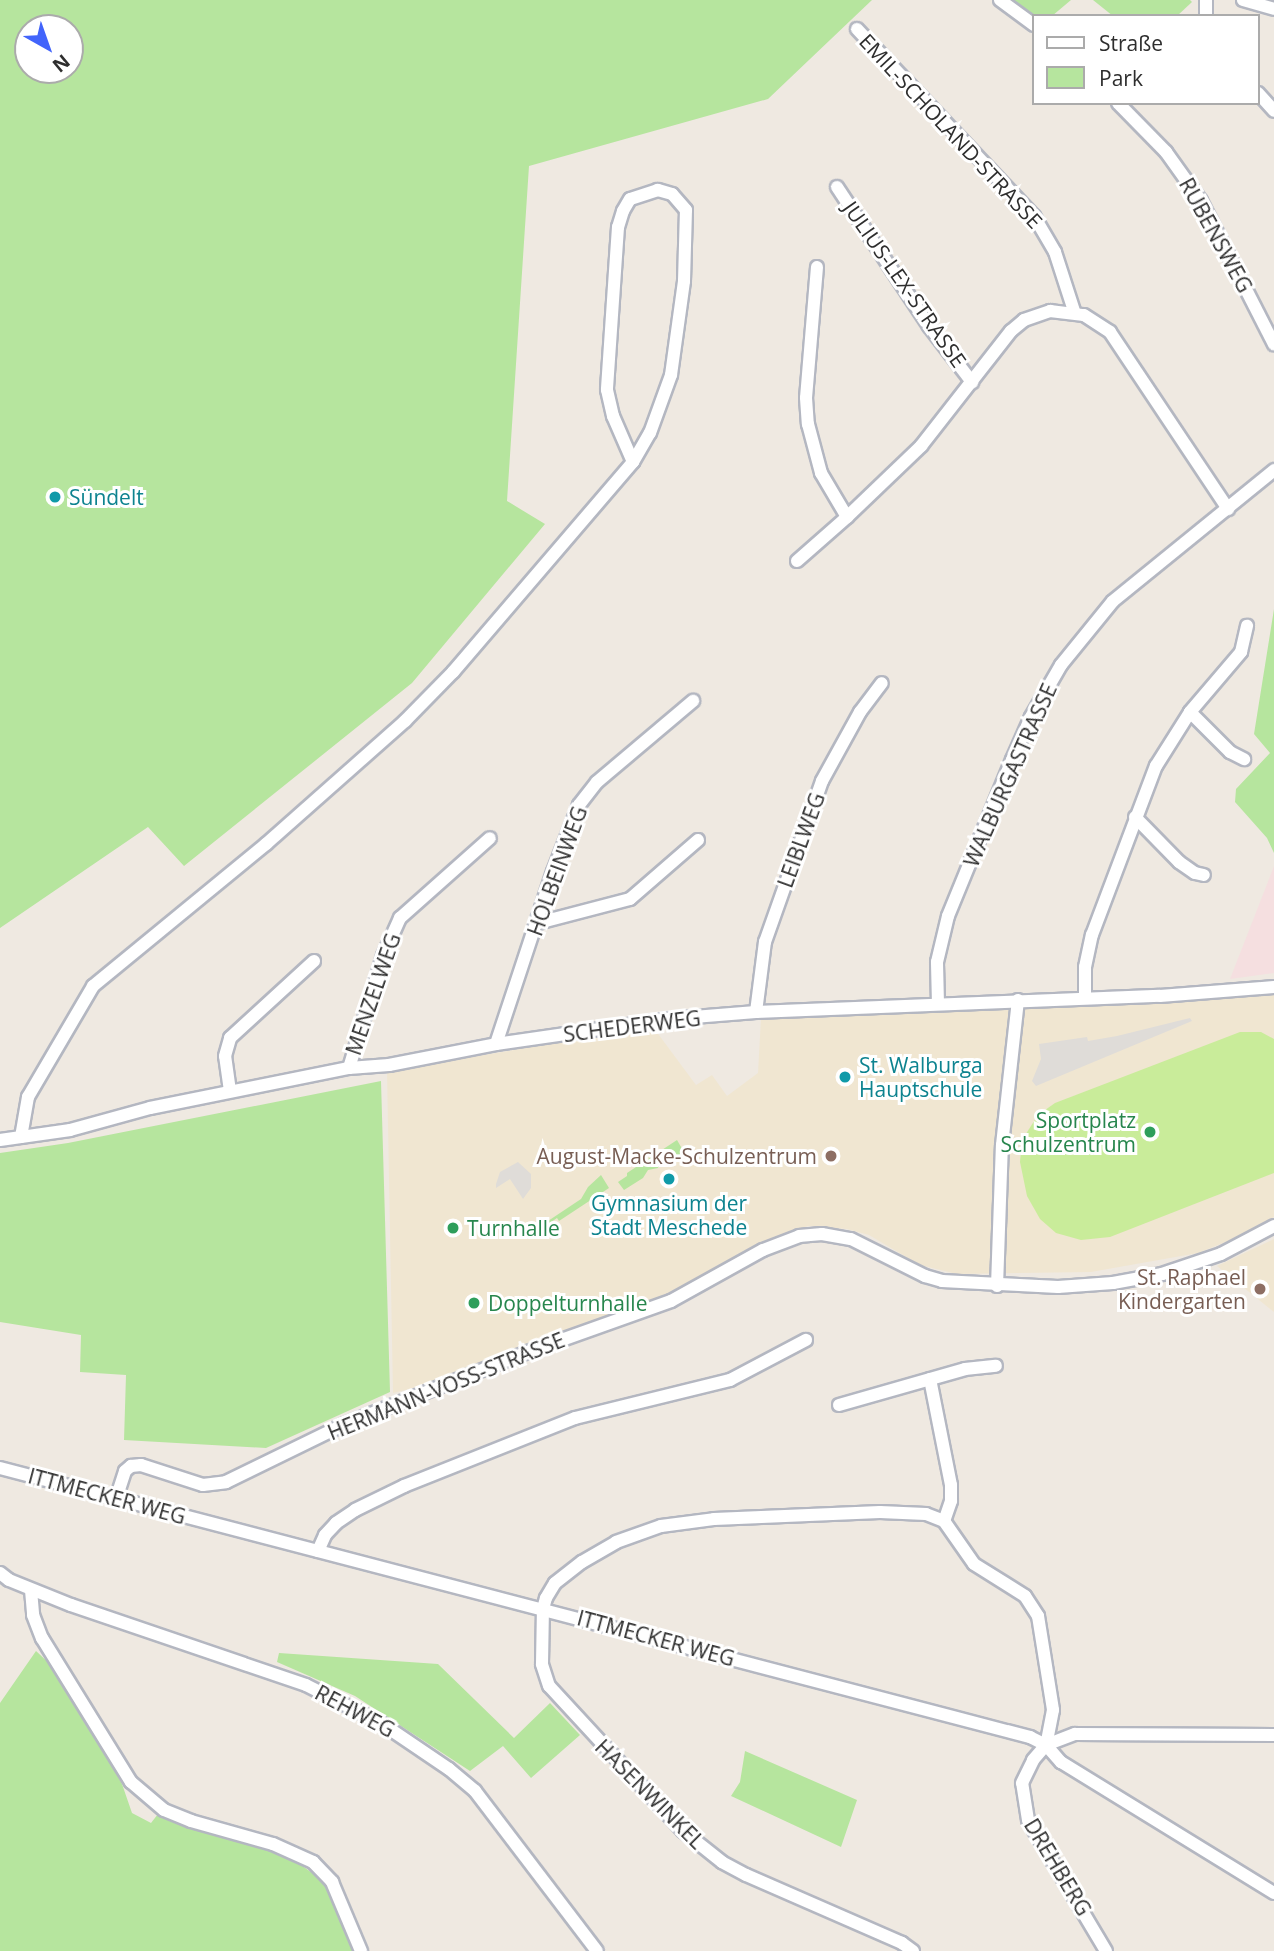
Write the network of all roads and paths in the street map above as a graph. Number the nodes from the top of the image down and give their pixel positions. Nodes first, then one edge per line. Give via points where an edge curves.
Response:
1 (1000, 0) edge
2 (1242, 0) edge
3 (1274, 9) edge
4 (1032, 24) edge
5 (857, 29) dead end
6 (1260, 95) edge
7 (1120, 105) edge
8 (1274, 111) edge
9 (837, 187) dead end
10 (817, 267) dead end
11 (1074, 311) junction
12 (1274, 344) edge
13 (972, 382) junction
14 (633, 462) junction
15 (1274, 470) edge
16 (1228, 509) junction
17 (848, 517) junction
18 (797, 561) dead end
19 (1247, 626) dead end
20 (882, 683) dead end
21 (693, 701) dead end
22 (1190, 712) junction
23 (1244, 759) dead end
24 (1135, 817) junction
25 (490, 838) dead end
26 (698, 840) dead end
27 (1204, 875) dead end
28 (537, 923) junction
29 (314, 961) dead end
30 (1274, 987) edge
31 (1085, 998) junction
32 (1018, 1000) junction
33 (938, 1004) junction
34 (756, 1012) junction
35 (496, 1044) junction
36 (349, 1068) junction
37 (230, 1091) junction
38 (21, 1137) junction
39 (0, 1140) edge
40 (1274, 1226) edge
41 (997, 1286) junction
42 (806, 1340) dead end
43 (996, 1366) dead end
44 (930, 1379) junction
45 (839, 1405) dead end
46 (0, 1468) edge
47 (116, 1499) junction
48 (944, 1521) junction
49 (318, 1550) junction
50 (0, 1573) edge
51 (31, 1590) junction
52 (543, 1609) junction
53 (1274, 1735) edge
54 (1046, 1745) junction
55 (1274, 1893) edge
56 (361, 1951) edge
57 (597, 1951) edge
58 (913, 1951) edge
59 (1106, 1951) edge

1 - 4 street
2 - 3 street
5 - 11 street, EMIL-SCHOLAND-STRASSE via 1034,216 1055,252
6 - 8 street
7 - 12 street, RUBENSWEG via 1190,183
9 - 13 street, JULIUS-LEX-STRASSE
10 - 17 street via 808,424 821,472
11 - 13 street via 1050,311 1024,320 1005,337
11 - 16 street via 1102,325 1117,340
13 - 17 street via 920,446
14 - 14 street via 650,433 671,375 684,281 686,210 672,194 658,190 630,200 618,228 607,390
14 - 38 street via 453,673 405,720 266,844 93,986 28,1097
15 - 16 street, WALBURGASTRASSE
16 - 33 street, WALBURGASTRASSE via 1110,603 1051,682 1004,778 944,927 937,962
17 - 18 street
19 - 22 street via 1241,652
20 - 34 street, LEIBLWEG via 860,712 822,781 765,942
21 - 28 street, HOLBEINWEG via 583,798
22 - 23 street via 1226,748
22 - 24 street via 1162,753
24 - 27 street via 1179,862
24 - 31 street via 1092,935
25 - 36 street, MENZELWEG via 458,860 393,930
26 - 28 street via 630,900
28 - 35 street, HOLBEINWEG
29 - 37 street via 230,1038 225,1056
30 - 31 street, SCHEDERWEG
31 - 32 street, SCHEDERWEG
32 - 33 street, SCHEDERWEG
32 - 41 street via 999,1180
33 - 34 street, SCHEDERWEG
34 - 35 street, SCHEDERWEG via 669,1019
35 - 36 street, SCHEDERWEG
36 - 37 street, SCHEDERWEG
37 - 38 street, SCHEDERWEG via 70,1130
38 - 39 street, SCHEDERWEG
40 - 41 street, HERMANN-VOSS-STRASSE via 1203,1262 1136,1280 1076,1287
41 - 47 street, HERMANN-VOSS-STRASSE via 932,1279 859,1241 811,1234 775,1244 671,1301 345,1424 226,1482 203,1485 141,1465 131,1466
42 - 49 street via 730,1380 575,1418 404,1486 335,1523
43 - 44 street
44 - 45 street
44 - 48 street via 951,1485
46 - 47 street, ITTMECKER WEG
47 - 49 street, ITTMECKER WEG
48 - 52 street via 926,1514 880,1512 714,1519 661,1526 616,1542 582,1562 555,1583
48 - 54 street via 974,1564 1025,1596 1038,1616 1053,1710
49 - 52 street, ITTMECKER WEG
50 - 51 street, REHWEG
51 - 56 street via 33,1615 42,1638 131,1782 164,1810 273,1844 313,1862 332,1882
51 - 57 street, REHWEG via 306,1685 381,1723 475,1791
52 - 54 street, ITTMECKER WEG via 1024,1735
52 - 58 street, HASENWINKEL via 542,1664 549,1686 683,1831 746,1875
53 - 54 street via 1075,1734
54 - 55 street, ITTMECKER WEG via 1061,1762
54 - 59 street, DREHBERG via 1023,1778 1025,1811

